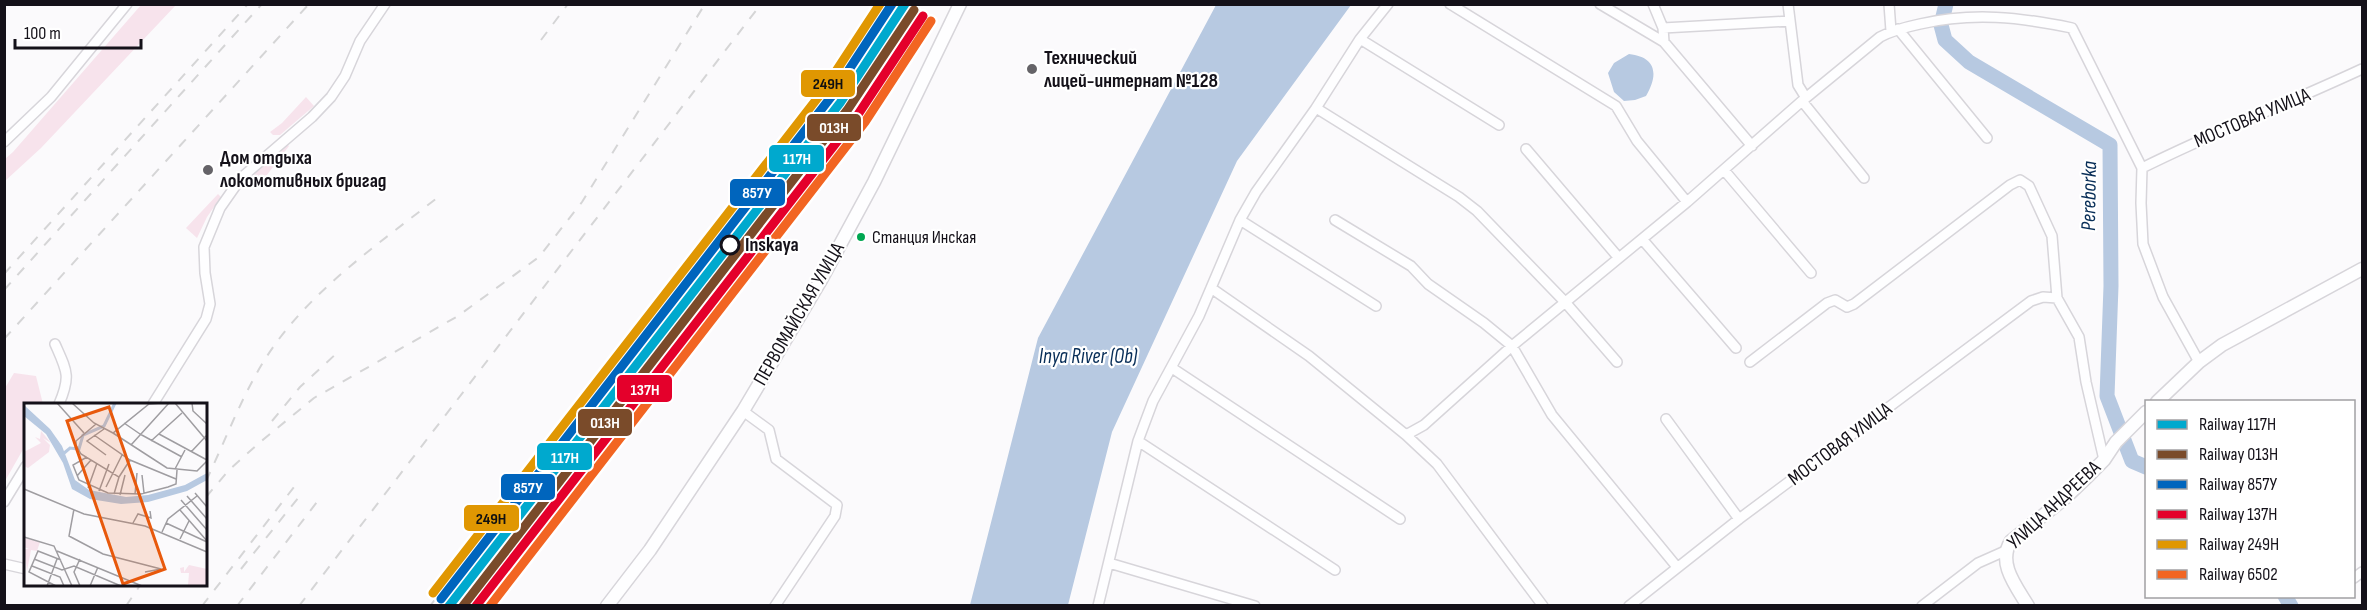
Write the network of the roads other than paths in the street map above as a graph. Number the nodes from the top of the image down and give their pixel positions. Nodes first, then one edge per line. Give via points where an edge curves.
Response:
1 (127, 4) edge
2 (385, 4) edge
3 (960, 4) edge
4 (1388, 4) edge
5 (1450, 4) edge
6 (1600, 4) edge
7 (1653, 4) edge
8 (1788, 4) edge
9 (1888, 4) edge
10 (1790, 21) junction
11 (1663, 28) junction
12 (1895, 30) junction
13 (1360, 39) junction
14 (1664, 42) junction
15 (2362, 69) edge
16 (1804, 99) junction
17 (1316, 108) junction
18 (1499, 125) dead end
19 (1987, 138) dead end
20 (4, 142) edge
21 (1752, 146) junction
22 (1526, 149) dead end
23 (2142, 168) junction
24 (1724, 170) junction
25 (1864, 178) dead end
26 (1687, 202) junction
27 (1240, 220) junction
28 (1335, 220) dead end
29 (1642, 239) junction
30 (1618, 257) junction
31 (2362, 269) edge
32 (1811, 273) dead end
33 (1212, 288) junction
34 (2057, 298) junction
35 (1565, 302) junction
36 (1377, 306) dead end
37 (55, 344) dead end
38 (1512, 346) junction
39 (1736, 348) dead end
40 (1617, 362) dead end
41 (1750, 362) dead end
42 (2199, 362) junction
43 (1172, 368) junction
44 (2159, 400) edge
45 (60, 403) edge
46 (154, 403) edge
47 (743, 411) junction
48 (2145, 413) edge
49 (1665, 419) dead end
50 (1406, 435) junction
51 (1138, 441) junction
52 (2104, 460) junction
53 (24, 469) edge
54 (4, 502) edge
55 (1400, 519) dead end
56 (1739, 519) junction
57 (2005, 551) junction
58 (1109, 563) junction
59 (4, 564) edge
60 (1677, 567) junction
61 (24, 569) edge
62 (1335, 570) dead end
63 (607, 606) edge
64 (775, 606) edge
65 (1098, 606) edge
66 (1255, 606) edge
67 (1543, 606) edge
68 (1629, 606) edge
69 (1922, 606) edge
70 (2028, 606) edge

1 - 20 street via 51,97
2 - 46 street via 360,41 331,97 241,178 220,208 204,247 210,304 206,319
3 - 47 main road, ПЕРВОМАЙСКАЯ УЛИЦА via 874,182
4 - 13 street
5 - 26 street via 1616,106 1637,141
6 - 14 street
7 - 11 street
8 - 10 street
9 - 12 street
10 - 11 street
10 - 16 street via 1798,85
11 - 14 street
12 - 16 street via 1880,37
12 - 19 street
12 - 23 street via 1977,16 2072,28
13 - 17 street
13 - 18 street
14 - 21 street
15 - 23 street, МОСТОВАЯ УЛИЦА
16 - 21 street
16 - 25 street
17 - 27 street
17 - 35 street via 1478,211
21 - 24 street
22 - 30 street
23 - 42 street via 2143,244 2163,297
24 - 26 street
24 - 32 street
26 - 29 street
27 - 33 street
27 - 36 street
28 - 38 street via 1411,266 1428,284
29 - 30 street
29 - 39 street
30 - 35 street
31 - 42 main road via 2222,345
33 - 43 street
33 - 50 street via 1309,356
34 - 41 street via 2052,236 2029,186 2020,180 1854,304 1846,307 1835,300 1827,303
34 - 52 street via 2079,337
34 - 56 street, МОСТОВАЯ УЛИЦА via 2031,301
35 - 38 street
35 - 40 street
37 - 45 street via 67,375
38 - 50 street via 1424,425
38 - 60 street via 1552,415
42 - 44 main road
43 - 51 street via 1153,401
43 - 55 street
47 - 63 main road, ПЕРВОМАЙСКАЯ УЛИЦА via 650,550
47 - 64 street via 769,430 776,459 837,505 835,516
48 - 52 main road, УЛИЦА АНДРЕЕВА
49 - 56 street
50 - 67 street via 1437,464
51 - 58 street
51 - 62 street
52 - 57 main road, УЛИЦА АНДРЕЕВА
53 - 54 street
56 - 60 street, МОСТОВАЯ УЛИЦА
57 - 69 street, УЛИЦА АНДРЕЕВА via 1978,563
57 - 70 main road via 2006,568
58 - 65 street
58 - 66 street
59 - 61 street
60 - 68 street, МОСТОВАЯ УЛИЦА

